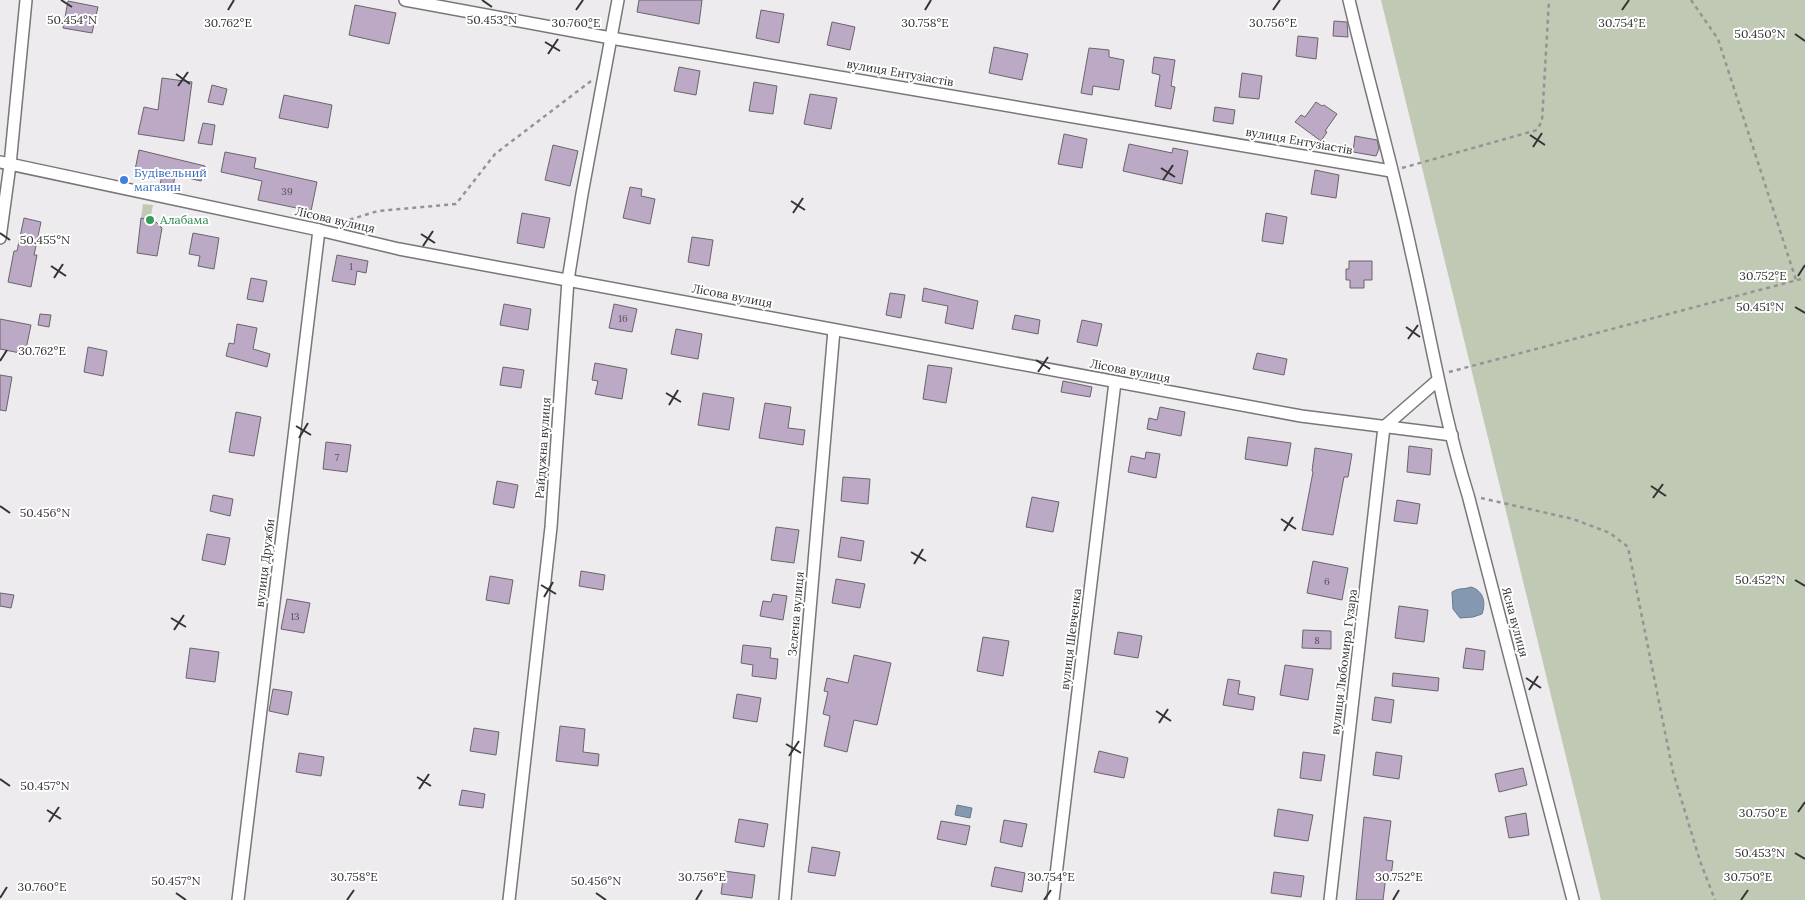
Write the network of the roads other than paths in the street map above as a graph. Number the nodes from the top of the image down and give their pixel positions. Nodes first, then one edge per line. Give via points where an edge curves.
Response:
1 (26, 0) edge
2 (405, 0) edge
3 (618, 0) edge
4 (1349, 0) edge
5 (611, 38) junction
6 (5, 163) edge
7 (1391, 171) junction
8 (319, 230) junction
9 (0, 238) edge
10 (568, 280) junction
11 (834, 330) junction
12 (1438, 380) junction
13 (1115, 382) junction
14 (1384, 427) junction
15 (1452, 435) junction
16 (238, 900) edge
17 (509, 900) edge
18 (785, 900) edge
19 (1053, 900) edge
20 (1330, 900) edge
21 (1573, 900) edge

1 - 6 street
2 - 5 street, вулиця Ентузіастів
3 - 5 street, Райдужна вулиця
4 - 7 street, Ясна вулиця
5 - 7 street, вулиця Ентузіастів
5 - 10 street, Райдужна вулиця
6 - 8 street, Лісова вулиця
6 - 9 street
7 - 12 street, Ясна вулиця
8 - 10 street, Лісова вулиця via 399,249
8 - 16 street, вулиця Дружби
10 - 11 street, Лісова вулиця
10 - 17 street, Райдужна вулиця via 551,527
11 - 13 street, Лісова вулиця
11 - 18 street, Зелена вулиця
12 - 14 street
12 - 15 street, Ясна вулиця
13 - 14 street, Лісова вулиця via 1301,416
13 - 19 street, вулиця Шевченка
14 - 15 street, Лісова вулиця
14 - 20 street, вулиця Любомира Гузара
15 - 21 street, Ясна вулиця

